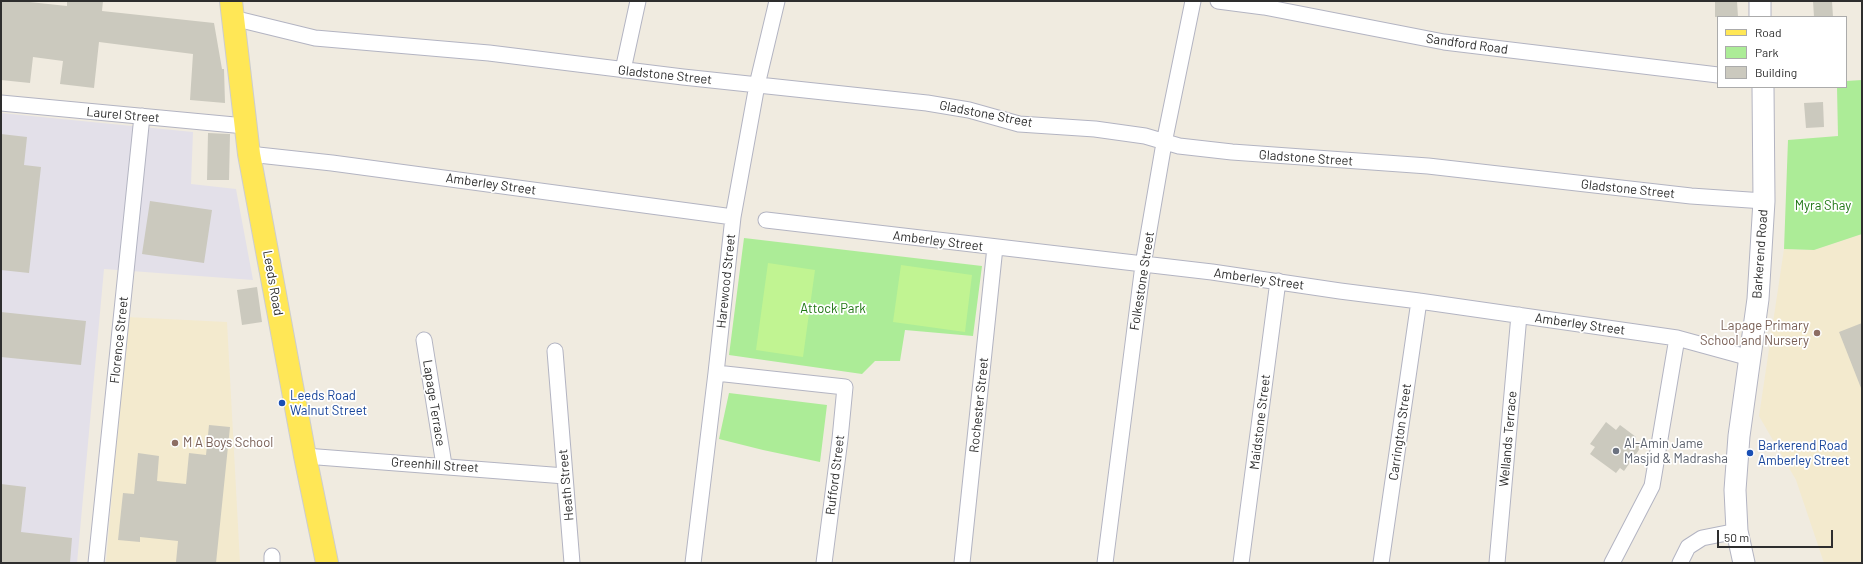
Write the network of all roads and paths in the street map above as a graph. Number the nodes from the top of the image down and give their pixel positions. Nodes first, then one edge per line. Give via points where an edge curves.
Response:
1 (638, 1) edge
2 (777, 1) edge
3 (1193, 1) edge
4 (1218, 1) edge
5 (1760, 1) edge
6 (232, 10) edge
7 (1760, 16) edge
8 (622, 70) junction
9 (1717, 76) edge
10 (757, 85) junction
11 (1763, 88) edge
12 (1, 103) edge
13 (142, 116) junction
14 (245, 126) junction
15 (1164, 143) junction
16 (249, 154) junction
17 (1764, 201) junction
18 (733, 217) junction
19 (766, 220) dead end
20 (995, 247) junction
21 (1143, 265) junction
22 (1278, 281) junction
23 (1419, 300) junction
24 (1519, 315) junction
25 (1677, 338) junction
26 (424, 340) dead end
27 (554, 351) dead end
28 (1750, 358) junction
29 (716, 373) junction
30 (305, 456) junction
31 (444, 465) junction
32 (565, 476) junction
33 (1737, 531) junction
34 (96, 563) edge
35 (327, 563) edge
36 (572, 563) edge
37 (693, 563) edge
38 (824, 563) edge
39 (962, 563) edge
40 (1105, 563) edge
41 (1241, 563) edge
42 (1383, 563) edge
43 (1497, 563) edge
44 (1612, 563) edge
45 (1680, 563) edge
46 (1744, 563) edge

1 - 8 street
2 - 10 street, Harewood Street
3 - 15 street, Folkestone Street
4 - 9 street, Sandford Road via 1264,7 1444,42
5 - 7 main road
6 - 8 street, Gladstone Street via 315,38 488,53
6 - 14 main road, Leeds Road
8 - 10 street, Gladstone Street
10 - 15 street, Gladstone Street via 927,103 969,110 1019,124 1095,129 1145,136
10 - 18 street, Harewood Street
11 - 17 main road, Barkerend Road
12 - 13 street, Laurel Street
13 - 14 street, Laurel Street
13 - 34 street, Florence Street
14 - 16 main road, Leeds Road
15 - 17 street, Gladstone Street via 1232,152 1428,166 1691,196
15 - 21 street, Folkestone Street
16 - 18 street, Amberley Street
16 - 30 main road, Leeds Road
17 - 28 main road, Barkerend Road via 1758,299
18 - 29 street, Harewood Street
19 - 20 street, Amberley Street
20 - 21 street, Amberley Street via 1070,254
20 - 39 street, Rochester Street
21 - 22 street, Amberley Street
21 - 40 street, Folkestone Street
22 - 23 street, Amberley Street
22 - 41 street, Maidstone Street
23 - 24 street, Amberley Street
23 - 42 street, Carrington Street
24 - 25 street, Amberley Street
24 - 43 street, Wellands Terrace
25 - 28 street, Amberley Street
25 - 44 street via 1652,486
26 - 31 street, Lapage Terrace
27 - 32 street, Heath Street
28 - 33 main road, Barkerend Road via 1737,459
29 - 37 street, Harewood Street
29 - 38 street, Rufford Street via 845,387
30 - 31 street, Greenhill Street
30 - 35 main road, Leeds Road
31 - 32 street, Greenhill Street
32 - 36 street, Heath Street
33 - 45 street via 1702,538 1688,547
33 - 46 main road, Barkerend Road

